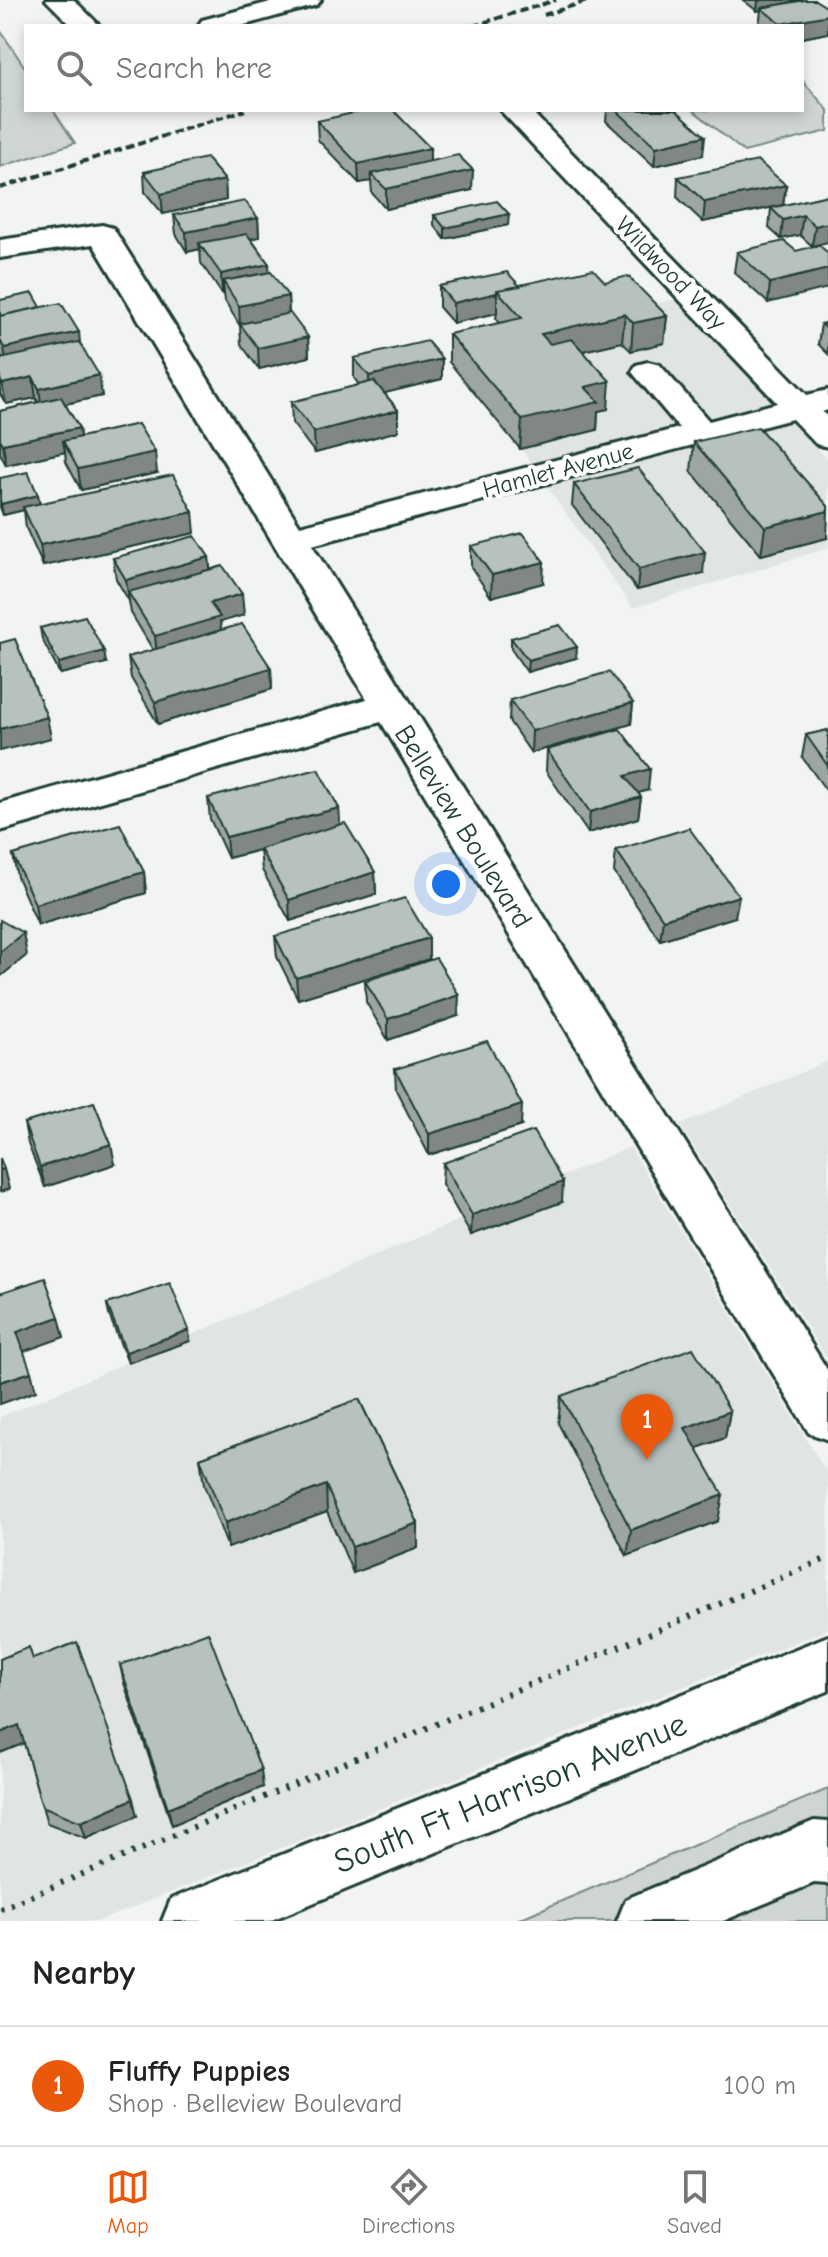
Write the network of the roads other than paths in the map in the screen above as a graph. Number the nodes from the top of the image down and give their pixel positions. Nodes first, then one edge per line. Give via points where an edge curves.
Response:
1 (59, 0) edge
2 (308, 0) edge
3 (85, 24) edge
4 (218, 24) edge
5 (516, 112) edge
6 (0, 249) edge
7 (648, 372) dead end
8 (814, 404) edge
9 (701, 433) junction
10 (828, 437) edge
11 (289, 540) junction
12 (390, 706) junction
13 (0, 817) edge
14 (813, 1367) edge
15 (828, 1417) edge
16 (828, 1663) edge
17 (828, 1853) edge
18 (193, 1921) edge
19 (648, 1921) edge

1 - 3 street
2 - 4 street
5 - 8 street, Wildwood Way
6 - 11 street, Belleview Boulevard via 102,234
7 - 9 street
8 - 9 street, Hamlet Avenue
8 - 10 street, Wildwood Way
9 - 11 street, Hamlet Avenue
11 - 12 street, Belleview Boulevard
12 - 13 street
12 - 14 street, Belleview Boulevard
14 - 15 street, Belleview Boulevard
16 - 18 street, South Ft Harrison Avenue
17 - 19 street via 814,1852

